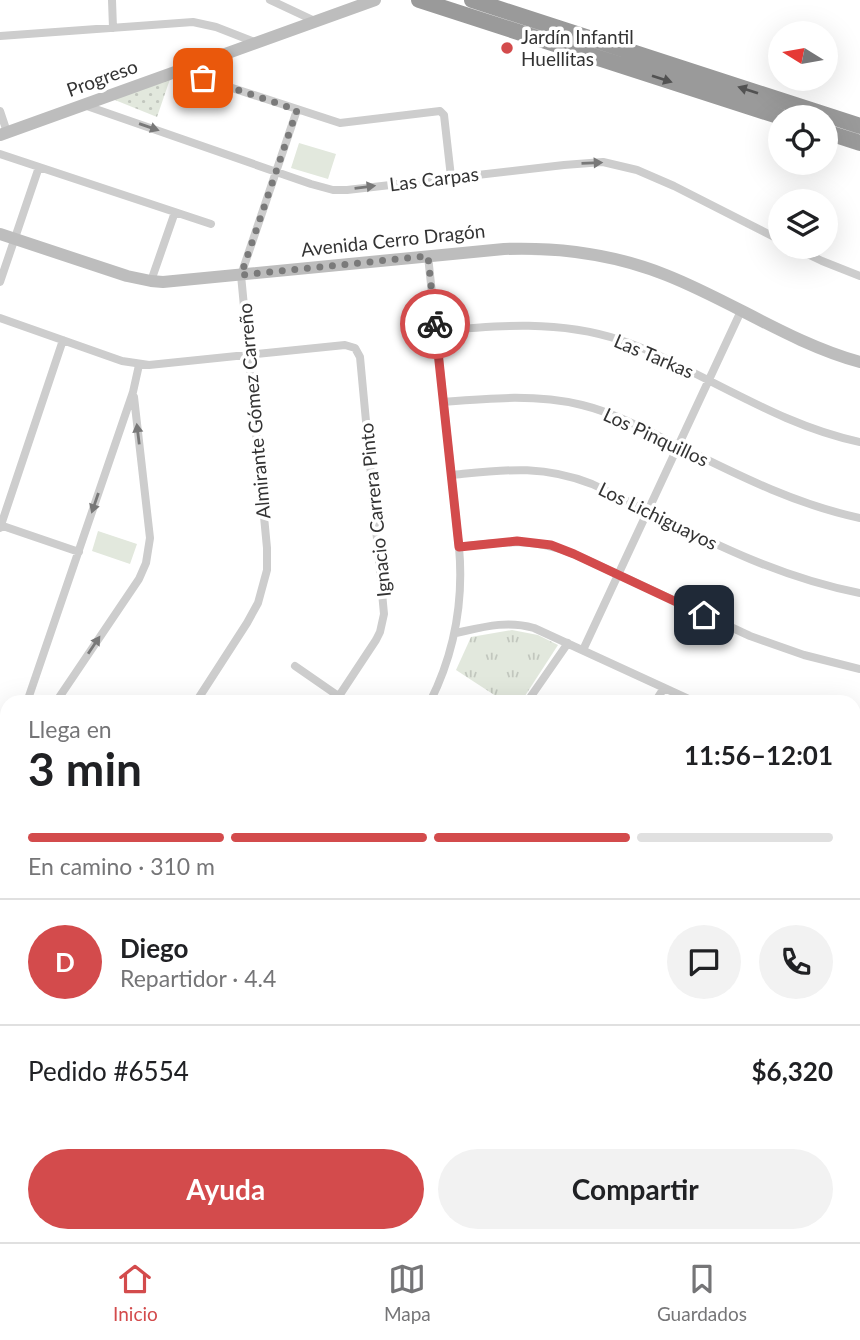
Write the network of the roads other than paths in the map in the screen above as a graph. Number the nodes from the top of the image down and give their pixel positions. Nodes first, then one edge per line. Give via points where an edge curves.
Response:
1 (112, 0) edge
2 (270, 0) edge
3 (375, 0) edge
4 (419, 0) edge
5 (472, 0) edge
6 (460, 6) edge
7 (317, 22) junction
8 (113, 28) junction
9 (0, 36) edge
10 (257, 43) junction
11 (180, 71) junction
12 (84, 105) junction
13 (297, 110) junction
14 (0, 111) edge
15 (768, 112) edge
16 (860, 126) edge
17 (4, 134) edge
18 (838, 136) edge
19 (860, 143) edge
20 (0, 154) edge
21 (39, 167) junction
22 (276, 172) junction
23 (451, 177) junction
24 (175, 212) junction
25 (211, 224) dead end
26 (0, 234) edge
27 (768, 234) edge
28 (15, 239) junction
29 (428, 256) junction
30 (818, 259) edge
31 (241, 275) junction
32 (860, 276) edge
33 (151, 281) junction
34 (0, 282) edge
35 (741, 311) junction
36 (0, 318) edge
37 (436, 331) junction
38 (63, 340) junction
39 (249, 355) junction
40 (860, 362) edge
41 (139, 365) junction
42 (709, 380) junction
43 (133, 393) junction
44 (443, 402) junction
45 (860, 442) edge
46 (678, 446) junction
47 (452, 475) junction
48 (648, 511) junction
49 (860, 518) edge
50 (0, 526) edge
51 (459, 547) junction
52 (79, 552) junction
53 (618, 574) junction
54 (860, 593) edge
55 (456, 633) junction
56 (568, 643) junction
57 (583, 650) junction
58 (295, 666) dead end
59 (860, 669) edge
60 (664, 688) junction
61 (29, 695) edge
62 (61, 695) edge
63 (200, 695) edge
64 (332, 695) edge
65 (340, 695) edge
66 (433, 695) edge
67 (532, 695) edge
68 (660, 695) edge
69 (680, 695) edge

1 - 8 street
2 - 7 street
3 - 7 street, Progreso
4 - 6 highway
16 -> 5 highway
6 -> 15 highway
7 - 10 street, Progreso
8 - 9 street
8 - 10 street via 201,23
10 - 11 street, Progreso
11 - 12 street, Progreso
11 - 13 street
12 - 17 street, Progreso
12 -> 22 street, Las Carpas
13 - 22 street, Almirante Gómez Carreño
13 - 23 street via 340,123 440,111
14 - 17 street
18 - 19 highway
20 - 21 street
21 - 24 street
21 - 28 street
22 -> 23 street, Las Carpas via 333,190
22 - 31 street, Almirante Gómez Carreño
23 -> 27 street, Las Carpas via 603,162 674,186
24 - 25 street
24 - 33 street
26 - 28 street, Avenida Cerro Dragón
28 - 33 street, Avenida Cerro Dragón
28 - 34 street
29 - 31 street, Avenida Cerro Dragón
29 - 35 street, Avenida Cerro Dragón via 522,248 593,253 666,275
29 - 37 street
30 - 32 street
31 - 33 street, Avenida Cerro Dragón
31 - 39 street, Almirante Gómez Carreño
35 - 40 street, Avenida Cerro Dragón
35 - 42 street
36 - 38 street
37 - 42 street, Las Tarkas via 514,325 584,331 635,345
37 - 44 street
38 - 41 street
38 - 50 street
39 - 41 street
39 - 63 street, Almirante Gómez Carreño via 267,570 253,613
39 - 65 street, Ignacio Carrera Pinto via 345,345 355,348 359,357 384,614 376,640
41 - 43 street
42 - 45 street, Las Tarkas via 800,424
42 - 46 street
43 -> 52 street
62 -> 43 street via 146,564 150,538
44 - 46 street, Los Pinquillos via 511,397 565,402 610,414
44 - 47 street
46 - 48 street
46 - 49 street, Los Pinquillos via 777,492
47 - 48 street, Los Lichiguayos via 512,469 553,472 592,484
47 - 51 street
48 - 53 street
48 - 54 street, Los Lichiguayos via 764,565
50 - 52 street
51 - 53 street via 506,541 539,543
51 - 55 street
52 - 61 street
53 - 57 street
53 - 59 street via 750,636
55 - 56 street via 511,624
55 - 66 street
56 - 57 street
56 - 67 street
57 - 60 street
58 - 64 street
60 - 68 street
60 - 69 street

